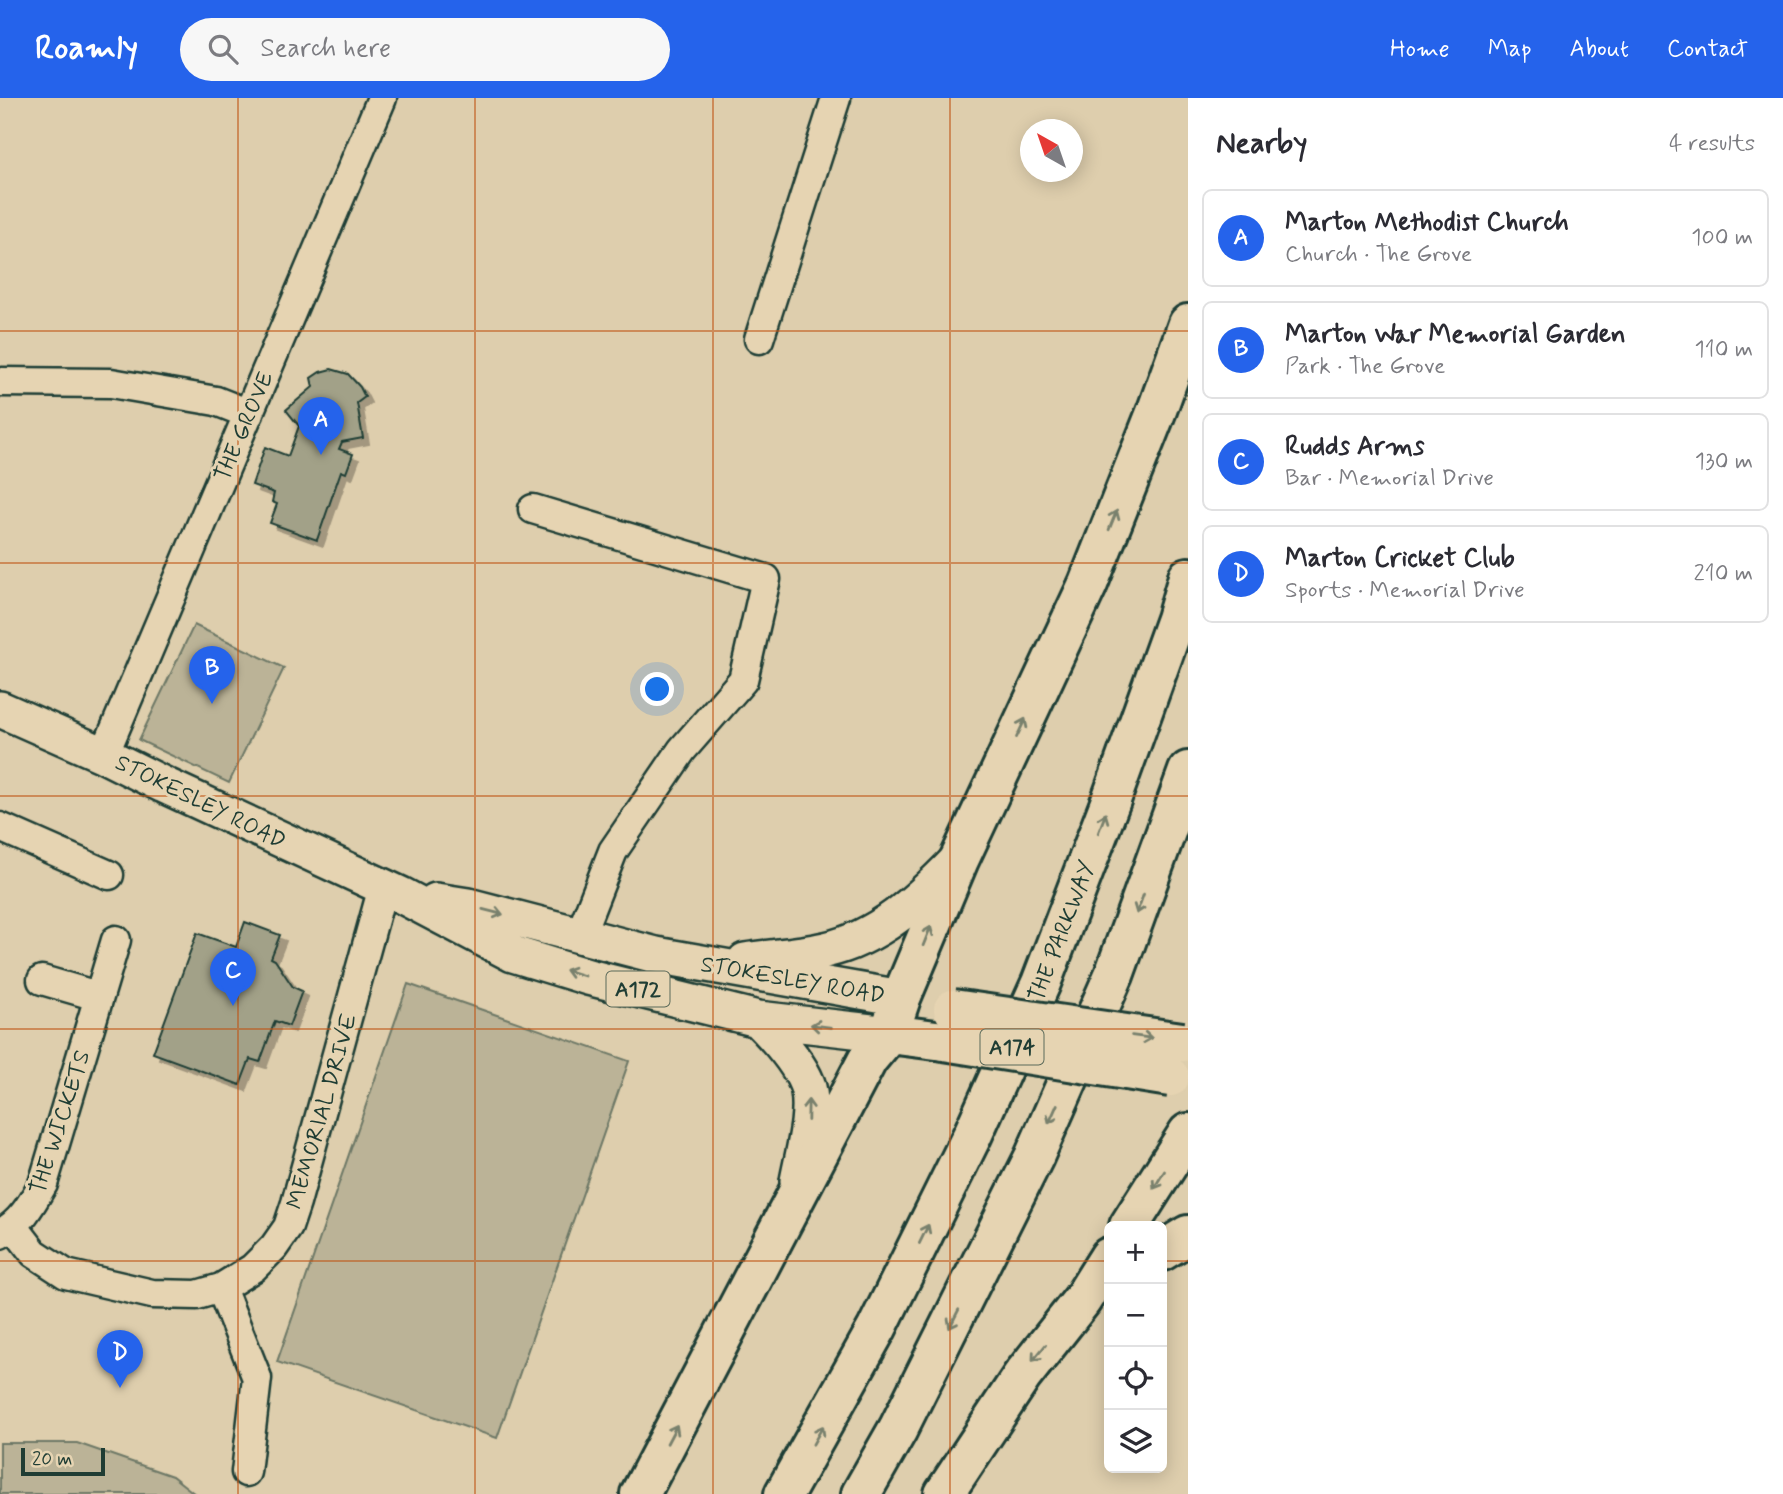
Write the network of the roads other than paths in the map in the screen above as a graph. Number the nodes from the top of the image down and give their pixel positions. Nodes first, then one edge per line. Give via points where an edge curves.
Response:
1 (382, 98) edge
2 (836, 98) edge
3 (1188, 324) edge
4 (759, 339) dead end
5 (0, 382) edge
6 (248, 414) junction
7 (533, 509) dead end
8 (1188, 577) edge
9 (0, 709) edge
10 (104, 755) junction
11 (1188, 771) edge
12 (0, 827) edge
13 (959, 860) junction
14 (109, 875) dead end
15 (392, 891) junction
16 (580, 935) junction
17 (116, 940) dead end
18 (714, 965) junction
19 (42, 980) dead end
20 (97, 996) junction
21 (901, 999) junction
22 (758, 1018) junction
23 (949, 1025) junction
24 (889, 1034) junction
25 (1182, 1061) edge
26 (1188, 1133) edge
27 (794, 1202) junction
28 (1132, 1221) edge
29 (7, 1231) edge
30 (1188, 1235) edge
31 (1167, 1248) edge
32 (1104, 1270) edge
33 (221, 1288) junction
34 (1096, 1292) edge
35 (247, 1472) dead end
36 (640, 1494) edge
37 (783, 1494) edge
38 (861, 1494) edge
39 (944, 1494) edge

1 - 6 street, THE GROVE
2 - 4 street
13 -> 3 highway via 1088,584
5 - 6 street via 111,383 216,401
6 - 10 street, THE GROVE
7 - 16 street via 766,579 743,680 682,750 613,851
37 -> 8 highway, THE PARKWAY / A174 via 877,1328 1041,983 1116,787
9 - 10 main road, STOKESLEY ROAD / A172
10 - 15 main road, STOKESLEY ROAD / A172
11 -> 38 highway, A174 via 1114,975 1034,1157
12 - 14 street
13 - 18 main road via 917,902 865,937 825,950
21 -> 13 highway
15 -> 16 main road, STOKESLEY ROAD / A172
22 -> 15 main road, STOKESLEY ROAD / A172 via 513,954
15 - 33 street, MEMORIAL DRIVE via 288,1227 253,1268
16 - 18 main road, STOKESLEY ROAD / A172
17 - 20 street, THE WICKETS
18 - 21 main road, STOKESLEY ROAD / A172
19 - 20 street
20 - 29 street, THE WICKETS via 43,1184 31,1206
21 - 23 highway, STOKESLEY ROAD / A172
21 - 24 highway
24 -> 22 main road, STOKESLEY ROAD / A172
27 -> 22 main road via 810,1106 807,1084 783,1045
23 - 24 highway, STOKESLEY ROAD / A172
23 - 25 highway, STOKESLEY ROAD / A172, bridge
24 - 27 highway via 868,1059
26 -> 28 highway
36 -> 27 highway
29 - 33 street, MEMORIAL DRIVE via 66,1274 152,1294 197,1295
30 - 31 highway
32 - 34 highway
33 - 35 street via 257,1378
34 -> 39 highway via 1022,1376

